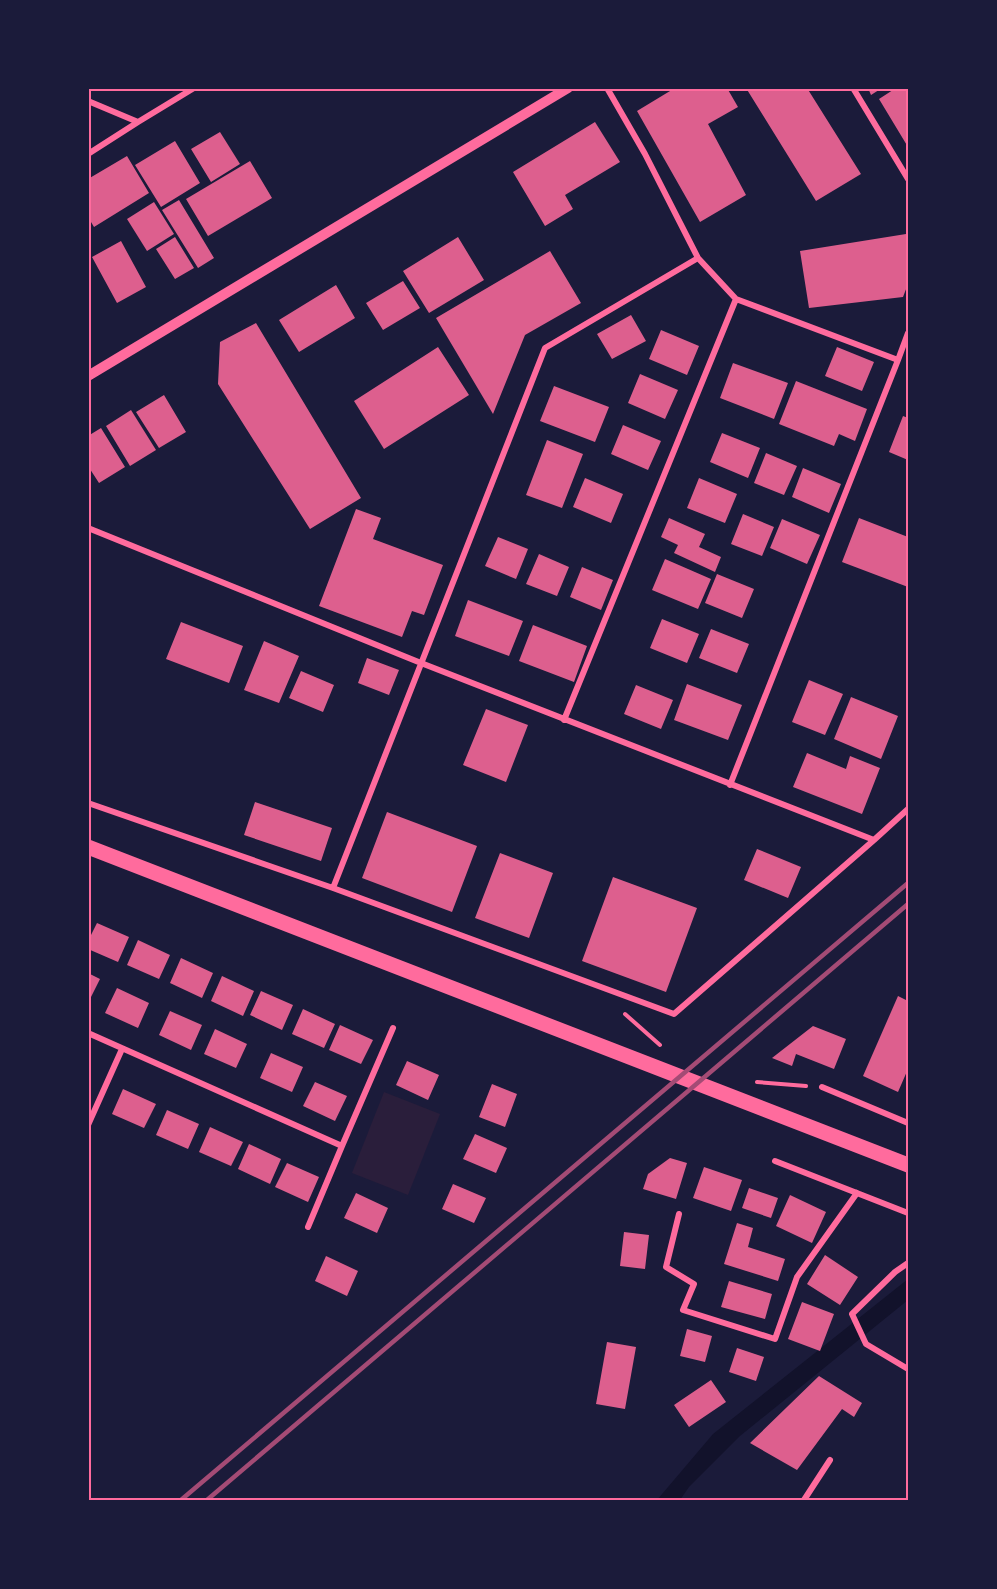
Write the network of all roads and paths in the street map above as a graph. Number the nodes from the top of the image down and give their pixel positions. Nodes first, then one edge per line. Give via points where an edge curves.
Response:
1 (194, 88) edge
2 (568, 88) edge
3 (607, 88) edge
4 (853, 88) edge
5 (88, 101) edge
6 (138, 122) junction
7 (88, 154) edge
8 (909, 179) edge
9 (698, 258) junction
10 (736, 299) junction
11 (909, 333) edge
12 (898, 360) junction
13 (88, 376) edge
14 (88, 528) edge
15 (421, 663) junction
16 (564, 720) junction
17 (730, 785) junction
18 (88, 803) edge
19 (909, 809) edge
20 (874, 840) junction
21 (88, 847) edge
22 (333, 888) junction
23 (621, 1011) dead end
24 (393, 1028) dead end
25 (88, 1033) edge
26 (661, 1045) dead end
27 (122, 1049) junction
28 (752, 1082) dead end
29 (822, 1087) joint
30 (909, 1123) edge
31 (88, 1125) edge
32 (342, 1146) junction
33 (775, 1161) dead end
34 (909, 1165) edge
35 (857, 1193) junction
36 (679, 1214) dead end
37 (909, 1214) edge
38 (308, 1227) dead end
39 (909, 1263) edge
40 (909, 1369) edge
41 (830, 1460) dead end
42 (804, 1500) edge

1 - 6 street
2 - 13 street
3 - 9 street
4 - 8 street
5 - 6 street
6 - 7 street
9 - 10 street
9 - 15 street via 545,348
10 - 12 street
10 - 16 street
11 - 12 street
12 - 17 street
14 - 15 street
15 - 16 street
15 - 22 street
16 - 17 street
17 - 20 street
18 - 22 street
19 - 20 street
20 - 22 street via 674,1014
21 - 34 main road
23 - 26 path
24 - 32 street
25 - 27 street
27 - 31 street
27 - 32 street
28 - 29 path
29 - 30 street
32 - 38 street
33 - 35 street
35 - 36 street via 797,1277 775,1339 683,1310 694,1284 666,1267
35 - 37 street
39 - 40 street via 852,1314 866,1344
41 - 42 street

